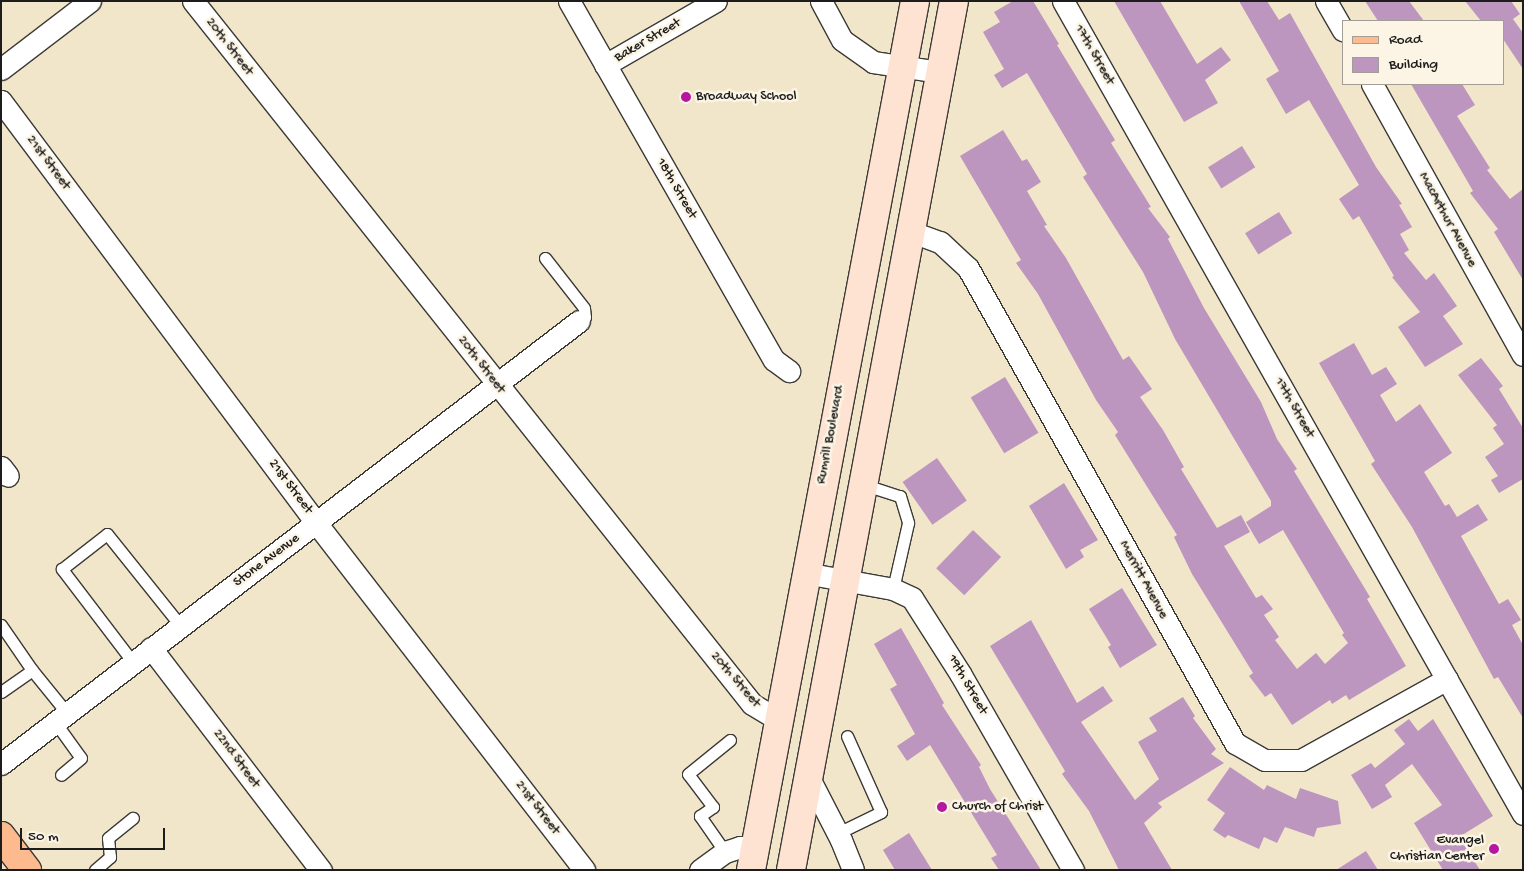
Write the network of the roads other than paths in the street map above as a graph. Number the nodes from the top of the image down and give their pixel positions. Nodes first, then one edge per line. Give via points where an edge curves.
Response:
1 (90, 1) edge
2 (193, 1) edge
3 (569, 1) edge
4 (716, 1) edge
5 (821, 1) edge
6 (915, 1) edge
7 (954, 1) edge
8 (1063, 1) edge
9 (1326, 1) edge
10 (1342, 29) edge
11 (605, 65) junction
12 (902, 66) junction
13 (1, 70) edge
14 (940, 72) junction
15 (1373, 85) edge
16 (1, 101) edge
17 (912, 232) junction
18 (545, 258) dead end
19 (580, 321) joint
20 (1523, 355) edge
21 (789, 370) dead end
22 (496, 384) junction
23 (862, 484) junction
24 (317, 524) junction
25 (805, 573) junction
26 (844, 579) junction
27 (893, 589) junction
28 (1, 625) edge
29 (180, 625) junction
30 (151, 648) junction
31 (132, 661) junction
32 (32, 670) junction
33 (1447, 679) junction
34 (1, 692) edge
35 (61, 717) junction
36 (777, 719) junction
37 (846, 736) dead end
38 (730, 740) dead end
39 (1, 764) edge
40 (61, 775) dead end
41 (809, 778) junction
42 (1523, 814) edge
43 (801, 816) junction
44 (133, 818) dead end
45 (838, 834) junction
46 (1, 836) edge
47 (725, 852) junction
48 (1, 859) edge
49 (752, 859) edge
50 (703, 868) edge
51 (10, 870) edge
52 (27, 870) edge
53 (95, 870) edge
54 (321, 870) edge
55 (584, 870) edge
56 (790, 870) edge
57 (853, 870) edge
58 (1073, 870) edge

1 - 13 street
2 - 22 street, 20th Street
3 - 11 street, 18th Street
4 - 11 street, Baker Street
5 - 12 street via 842,40 873,62
6 - 12 main road, Rumrill Boulevard
7 - 14 main road
8 - 33 street, 17th Street
9 - 10 street
11 - 21 street, 18th Street via 774,360
12 - 14 street
12 - 25 main road, Rumrill Boulevard
14 - 17 main road
15 - 20 street, MacArthur Avenue
16 - 24 street, 21st Street
17 - 23 main road
17 - 33 street, Merritt Avenue via 940,242 968,268 1235,743 1264,760 1301,760
18 - 19 lane via 584,308 585,317
19 - 22 street, Stone Avenue
22 - 24 street, Stone Avenue
22 - 36 street, 20th Street via 752,704
23 - 26 main road
23 - 27 lane via 900,496 908,523
24 - 29 street, Stone Avenue
24 - 55 street, 21st Street
25 - 26 street, 19th Street
25 - 36 main road, Rumrill Boulevard
26 - 27 street, 19th Street
26 - 41 main road
27 - 58 street, 19th Street via 912,598 924,613
28 - 32 lane
29 - 30 street, Stone Avenue
29 - 31 lane via 107,534 62,569
30 - 31 street, Stone Avenue
30 - 54 street, 22nd Street
31 - 35 street, Stone Avenue
32 - 34 lane
32 - 35 lane
33 - 42 street, 17th Street
35 - 39 street, Stone Avenue
35 - 40 lane via 81,758
36 - 43 main road via 796,736 789,793
36 - 49 main road, Rumrill Boulevard
37 - 45 lane via 880,812
38 - 47 lane via 688,774 712,807 700,816
41 - 43 main road
41 - 45 street
43 - 56 main road
44 - 53 lane via 108,838 110,857
45 - 57 street
46 - 52 main road
47 - 49 street via 740,847
47 - 50 street
48 - 51 main road

